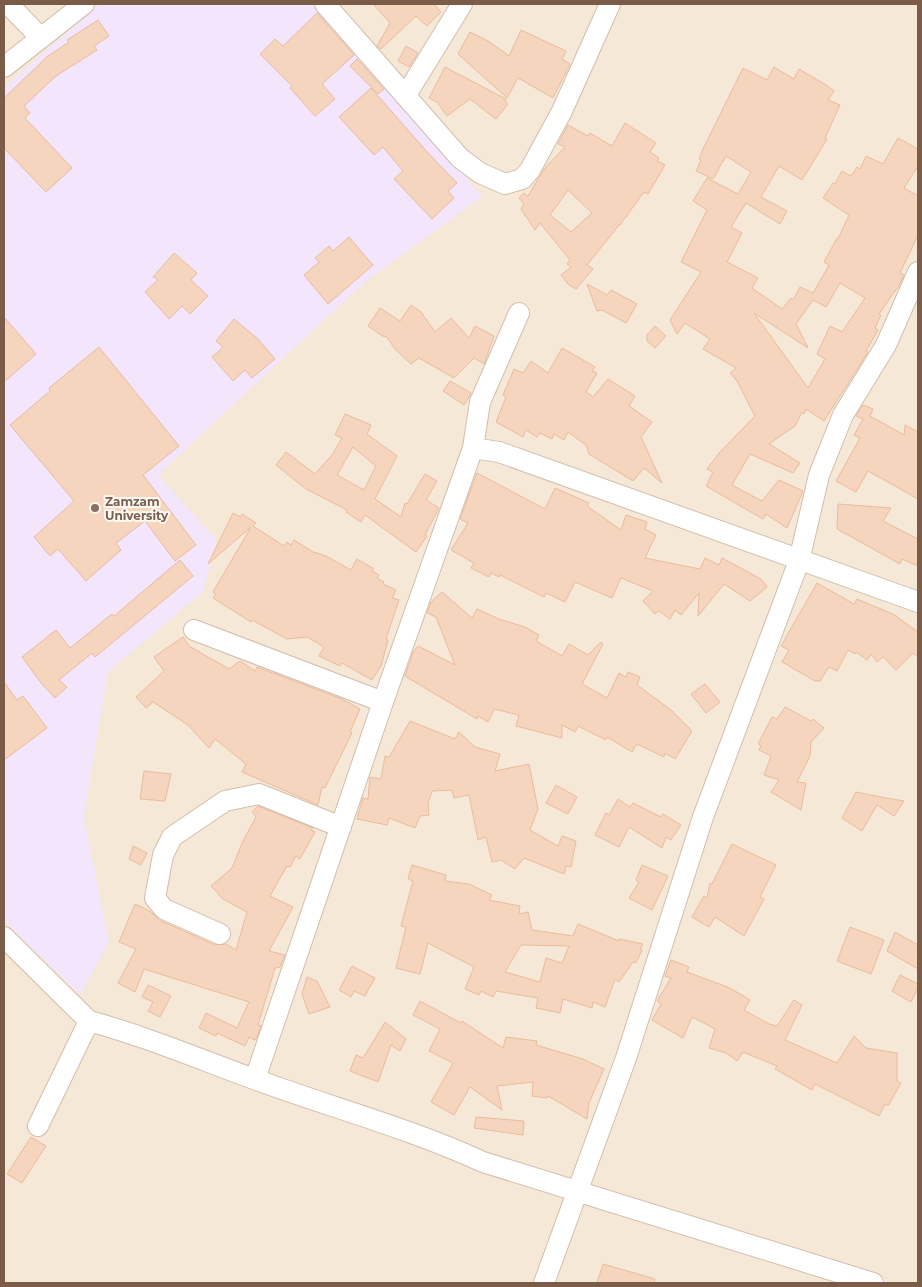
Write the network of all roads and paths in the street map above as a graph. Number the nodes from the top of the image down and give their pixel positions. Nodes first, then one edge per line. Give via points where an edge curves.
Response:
1 (8, 4) edge
2 (84, 4) edge
3 (325, 4) edge
4 (462, 4) edge
5 (610, 4) edge
6 (41, 38) junction
7 (4, 68) edge
8 (406, 95) junction
9 (918, 272) edge
10 (519, 313) dead end
11 (473, 448) junction
12 (800, 561) junction
13 (918, 602) edge
14 (194, 630) dead end
15 (383, 702) junction
16 (341, 827) junction
17 (220, 934) dead end
18 (4, 937) edge
19 (89, 1021) junction
20 (255, 1080) junction
21 (38, 1126) dead end
22 (576, 1191) junction
23 (544, 1283) edge
24 (873, 1283) edge

1 - 6 street
2 - 6 street
3 - 8 street
4 - 8 street
5 - 8 street via 562,111 522,179 505,184 480,173 460,158
6 - 7 street
9 - 12 street via 886,346 843,415 819,474
10 - 11 street via 480,402
11 - 12 street via 499,452
11 - 15 street
12 - 13 street
12 - 22 street via 703,817 626,1058
14 - 15 street
15 - 16 street
16 - 17 street via 260,794 225,801 172,837 163,854 155,898 164,909
16 - 20 street
18 - 19 street
19 - 20 street via 123,1030
19 - 21 street
20 - 22 street via 439,1142 483,1162
22 - 23 street
22 - 24 street

